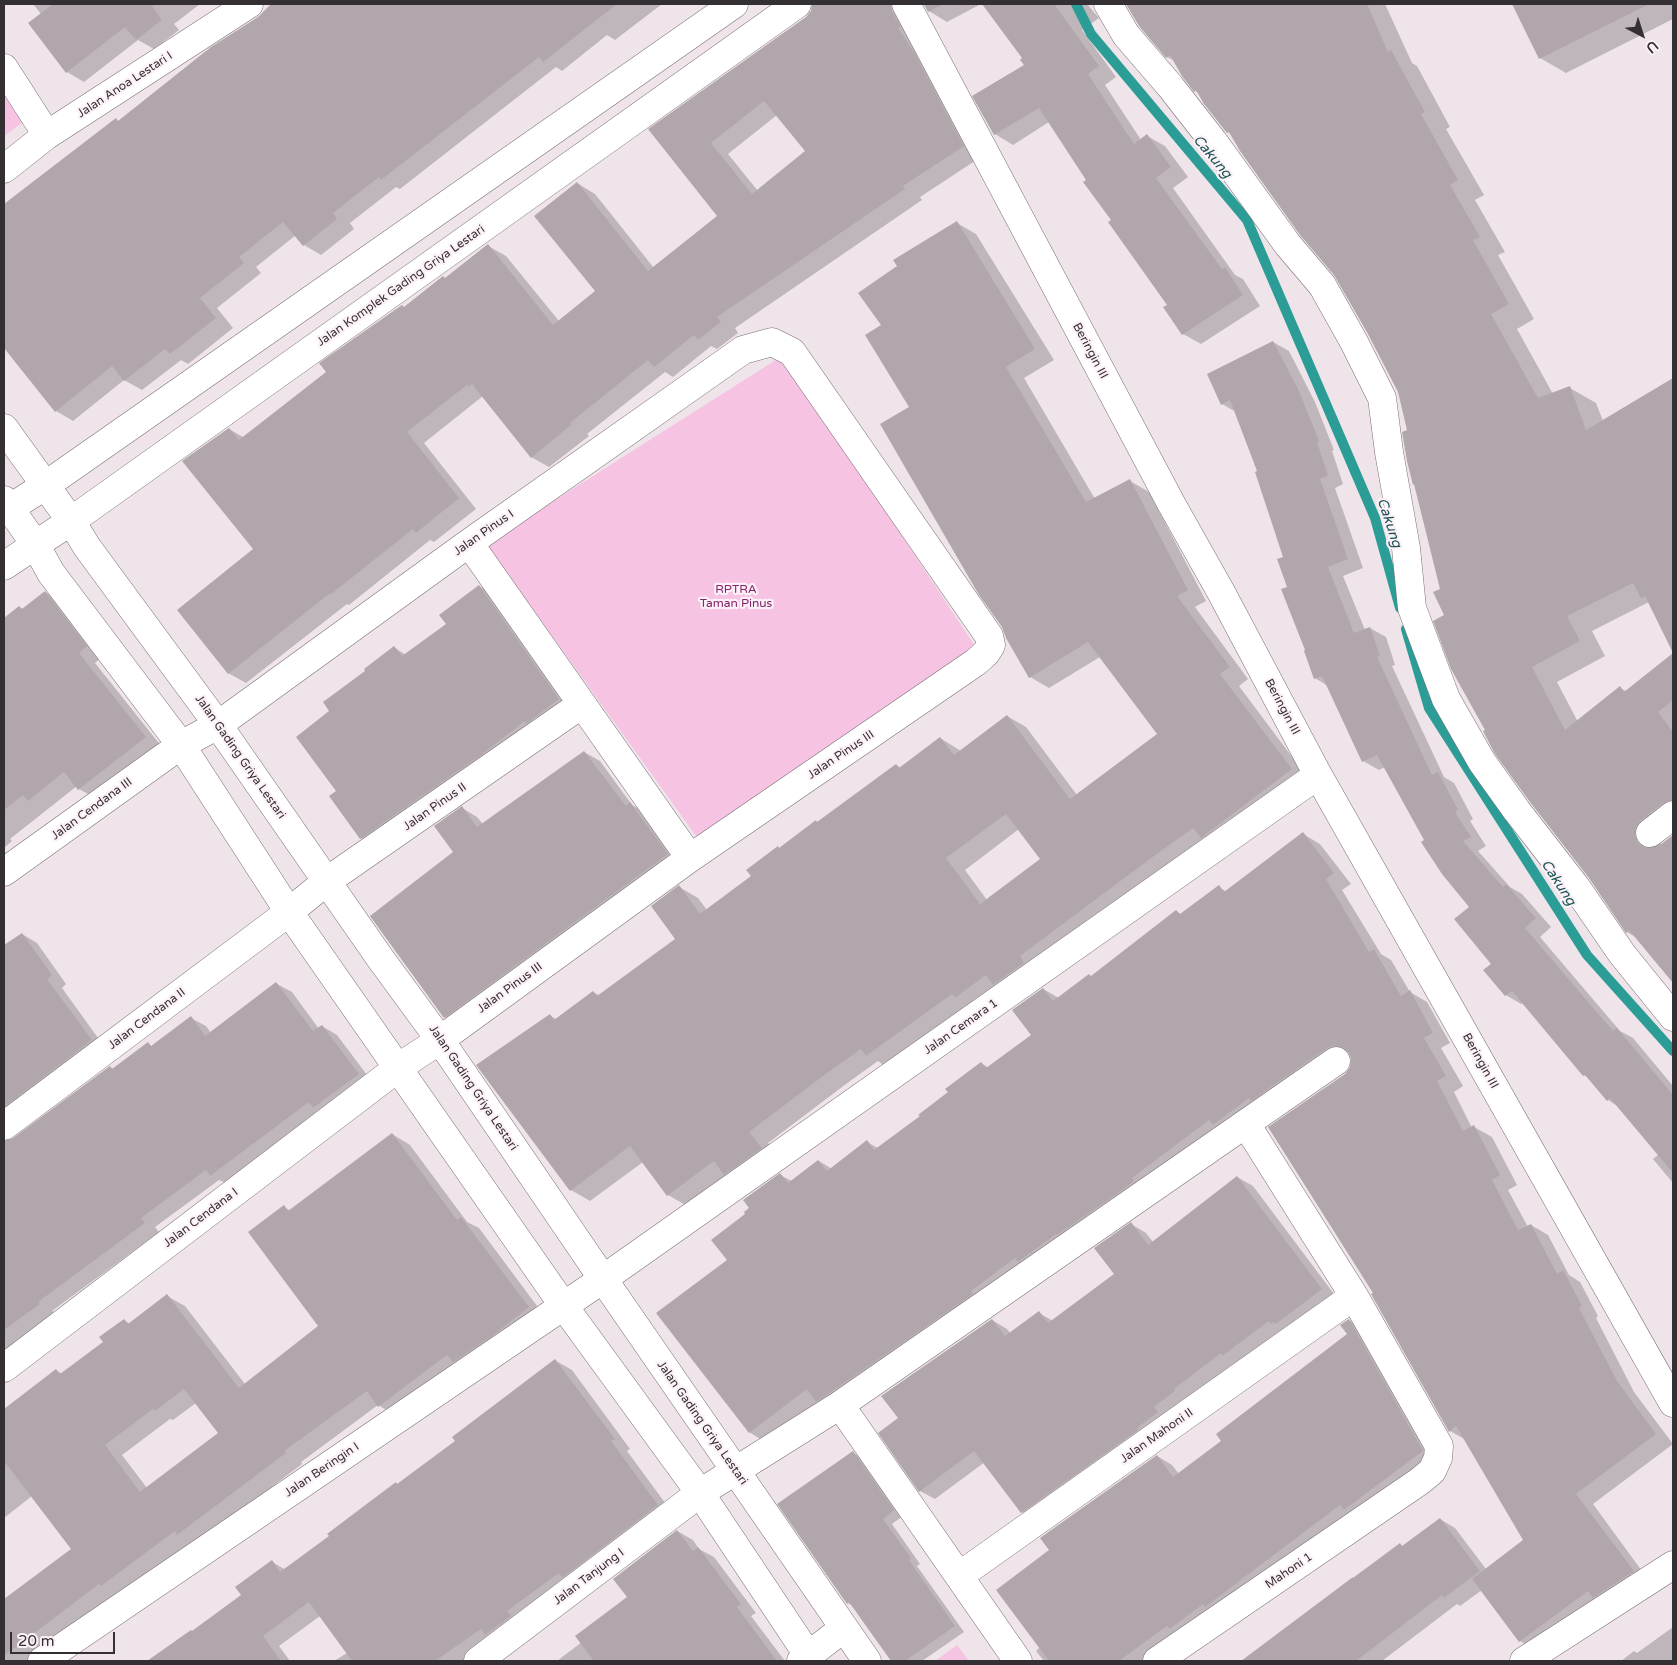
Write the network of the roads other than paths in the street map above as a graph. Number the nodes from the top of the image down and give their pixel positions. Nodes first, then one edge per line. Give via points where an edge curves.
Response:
1 (249, 4) edge
2 (734, 4) edge
3 (797, 4) edge
4 (906, 4) edge
5 (1108, 4) edge
6 (4, 68) edge
7 (47, 136) junction
8 (4, 169) edge
9 (792, 352) joint
10 (4, 428) edge
11 (46, 485) junction
12 (6, 507) edge
13 (71, 521) junction
14 (469, 543) junction
15 (35, 544) junction
16 (4, 566) edge
17 (582, 704) junction
18 (218, 725) junction
19 (181, 745) junction
20 (1318, 775) junction
21 (1673, 816) edge
22 (1650, 833) dead end
23 (690, 858) junction
24 (4, 872) edge
25 (327, 881) junction
26 (289, 912) junction
27 (1673, 1016) edge
28 (440, 1040) junction
29 (1336, 1061) dead end
30 (399, 1067) junction
31 (1246, 1124) junction
32 (4, 1126) edge
33 (603, 1279) junction
34 (1354, 1296) junction
35 (563, 1305) junction
36 (4, 1368) edge
37 (1673, 1403) edge
38 (840, 1405) junction
39 (734, 1470) junction
40 (700, 1493) junction
41 (1673, 1564) edge
42 (959, 1576) junction
43 (844, 1628) junction
44 (807, 1659) edge
45 (42, 1661) edge
46 (478, 1661) edge
47 (867, 1661) edge
48 (1018, 1661) edge
49 (1157, 1661) edge
50 (1524, 1661) edge

1 - 7 street, Jalan Anoa Lestari I
2 - 11 street
3 - 13 street, Jalan Komplek Gading Griya Lestari
4 - 20 street, Beringin III
5 - 27 street via 1126,35 1170,86 1288,246 1322,285 1354,342 1382,398 1406,548 1412,608 1446,699 1482,762 1517,811 1576,887 1622,954
6 - 7 street
7 - 8 street, Jalan Anoa Lestari I
9 - 14 street, Jalan Pinus I via 772,342 743,350
9 - 23 street, Jalan Pinus III via 989,636 991,645 976,662
10 - 11 street
11 - 12 street
11 - 13 street, Jalan Gading Griya Lestari
12 - 15 street
13 - 15 street, Jalan Komplek Gading Griya Lestari
13 - 18 street, Jalan Gading Griya Lestari
14 - 17 street
14 - 18 street, Jalan Pinus I
15 - 16 street, Jalan Komplek Gading Griya Lestari
15 - 19 street via 51,573
17 - 23 street
17 - 25 street, Jalan Pinus II
18 - 19 street, Jalan Pinus I
18 - 25 street, Jalan Gading Griya Lestari
19 - 24 street, Jalan Cendana III
19 - 26 street
20 - 33 street, Jalan Cemara 1
20 - 37 street, Beringin III
21 - 22 street
23 - 28 street, Jalan Pinus III
25 - 26 street, Jalan Pinus II
25 - 28 street, Jalan Gading Griya Lestari
26 - 30 street
26 - 32 street, Jalan Cendana II
28 - 30 street, Jalan Pinus III
28 - 33 street, Jalan Gading Griya Lestari
29 - 31 street, Jalan Tanjung I
30 - 35 street
30 - 36 street, Jalan Cendana I
31 - 34 street, Mahoni 1
31 - 38 street, Jalan Tanjung I
33 - 35 street, Jalan Beringin I
33 - 39 street, Jalan Gading Griya Lestari
34 - 42 street, Jalan Mahoni II
34 - 49 street, Mahoni 1 via 1438,1446 1438,1458 1432,1472
35 - 40 street
35 - 45 street, Jalan Beringin I
38 - 39 street, Jalan Tanjung I
38 - 42 street
39 - 40 street, Jalan Tanjung I
39 - 43 street, Jalan Gading Griya Lestari
40 - 44 street
40 - 46 street, Jalan Tanjung I
41 - 50 street
42 - 48 street
43 - 44 street
43 - 47 street, Jalan Gading Griya Lestari

